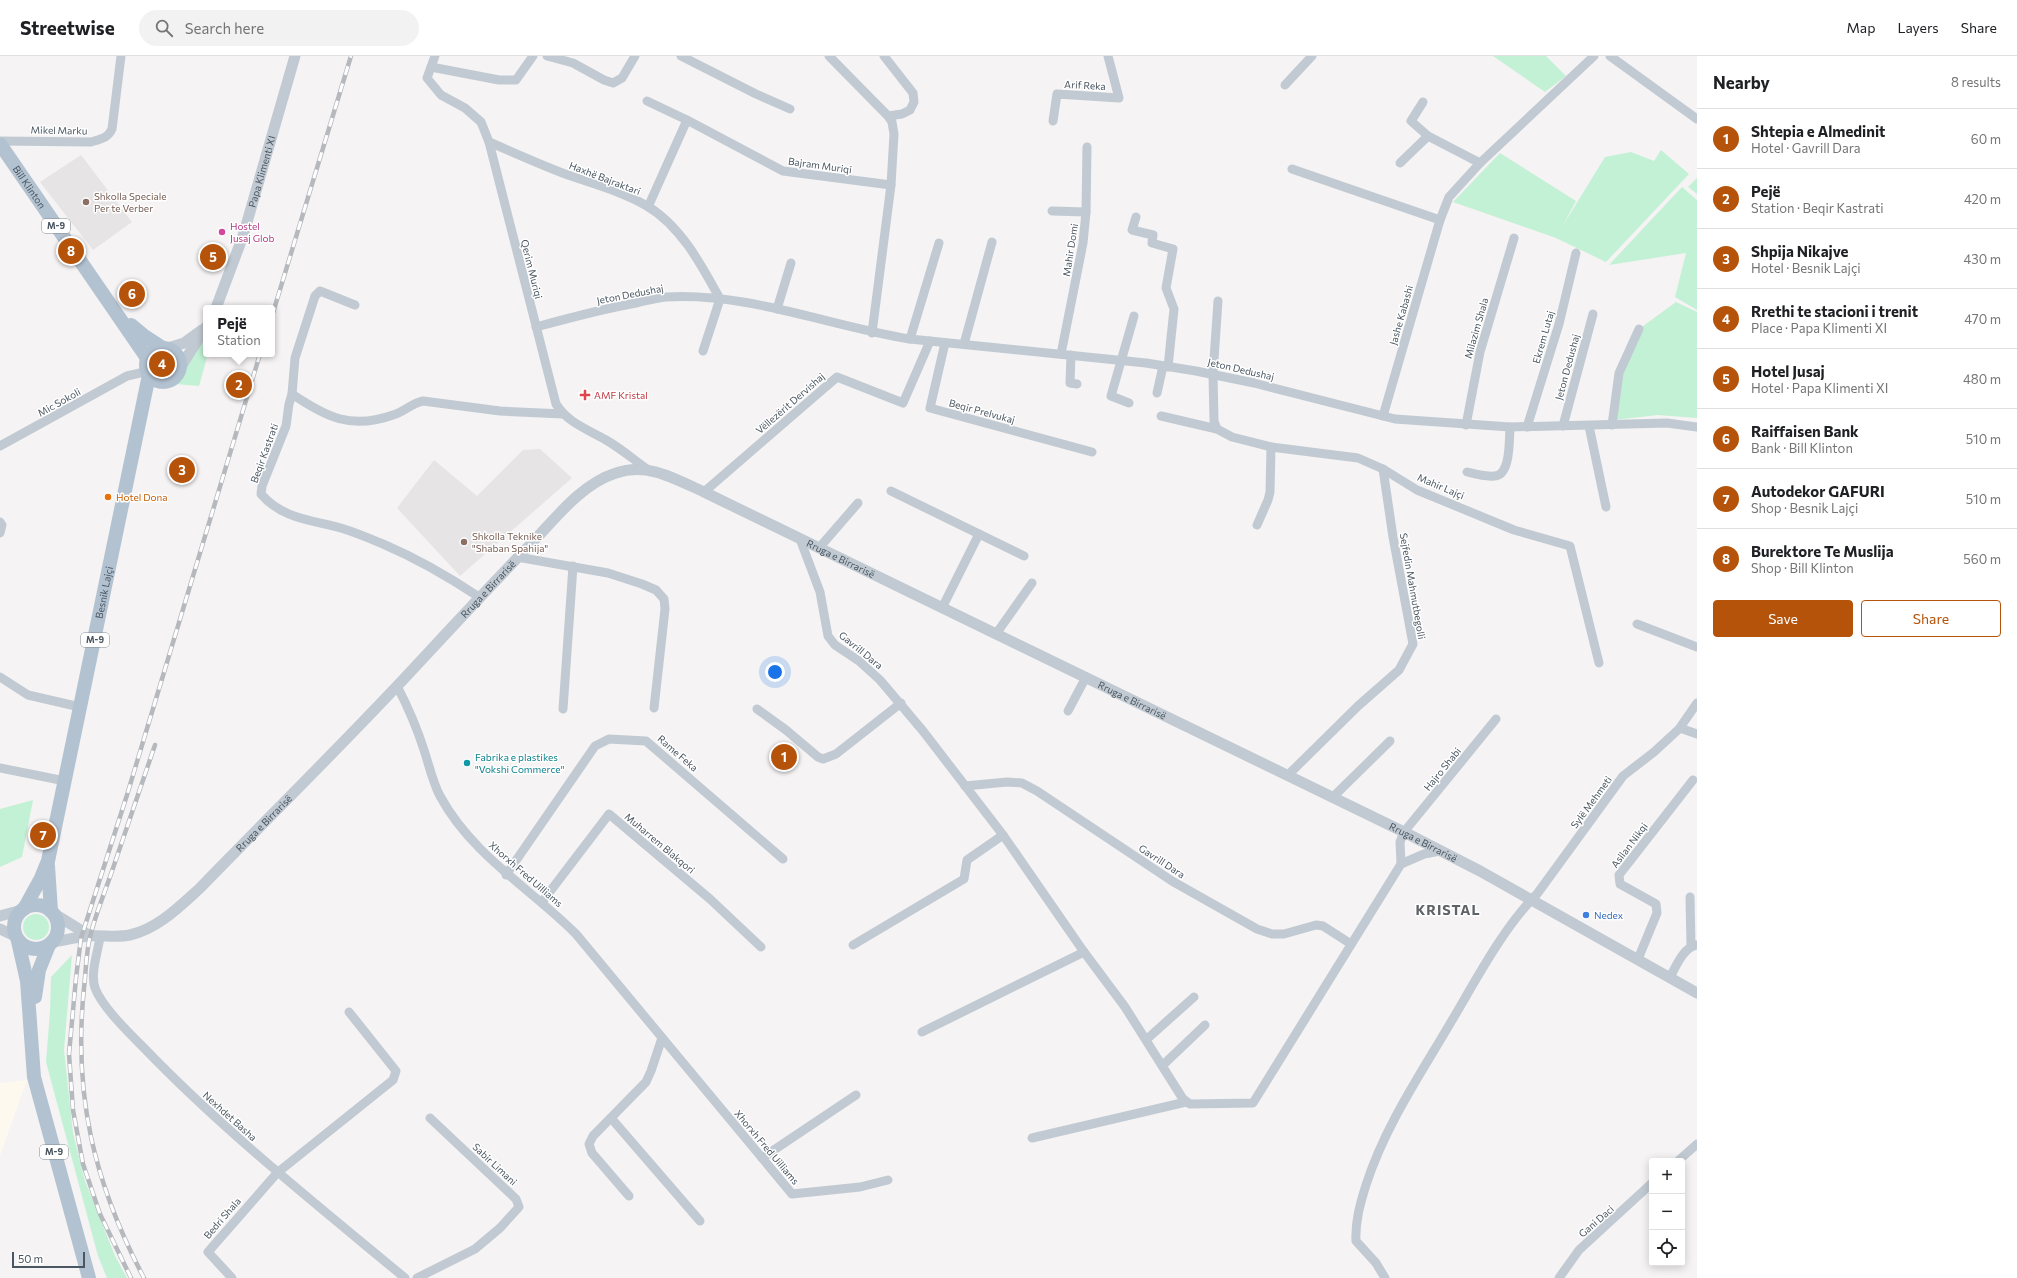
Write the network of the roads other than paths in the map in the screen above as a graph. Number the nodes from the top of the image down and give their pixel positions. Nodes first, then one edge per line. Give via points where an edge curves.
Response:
1 (121, 56) edge
2 (295, 56) edge
3 (533, 56) edge
4 (547, 56) edge
5 (635, 56) edge
6 (681, 56) edge
7 (829, 56) edge
8 (884, 56) edge
9 (1108, 56) edge
10 (1312, 56) edge
11 (1594, 56) edge
12 (1610, 56) edge
13 (432, 60) edge
14 (1285, 85) dead end
15 (647, 101) dead end
16 (1423, 102) dead end
17 (790, 109) dead end
18 (888, 116) junction
19 (1697, 119) edge
20 (687, 120) junction
21 (1053, 121) dead end
22 (1428, 136) junction
23 (489, 142) junction
24 (0, 143) edge
25 (1087, 148) dead end
26 (1400, 163) dead end
27 (1480, 163) junction
28 (1292, 169) dead end
29 (891, 185) junction
30 (648, 206) junction
31 (1052, 211) dead end
32 (1086, 212) junction
33 (1136, 217) dead end
34 (1440, 220) junction
35 (1514, 238) dead end
36 (992, 242) dead end
37 (939, 243) dead end
38 (1576, 253) dead end
39 (791, 263) dead end
40 (720, 299) junction
41 (1218, 301) dead end
42 (217, 305) edge
43 (355, 305) dead end
44 (113, 309) junction
45 (777, 309) junction
46 (1592, 314) dead end
47 (1134, 316) dead end
48 (536, 327) junction
49 (1639, 329) dead end
50 (203, 330) edge
51 (203, 333) edge
52 (872, 333) junction
53 (910, 339) junction
54 (930, 341) junction
55 (945, 343) junction
56 (964, 344) junction
57 (166, 348) junction
58 (703, 350) dead end
59 (1061, 354) junction
60 (1071, 355) junction
61 (1122, 360) junction
62 (1165, 366) junction
63 (148, 367) junction
64 (180, 368) junction
65 (1213, 374) junction
66 (168, 382) junction
67 (1077, 384) dead end
68 (1157, 393) dead end
69 (292, 394) junction
70 (1129, 403) dead end
71 (563, 414) junction
72 (1161, 416) dead end
73 (1383, 416) junction
74 (142, 418) junction
75 (1466, 425) junction
76 (1612, 425) junction
77 (1564, 426) junction
78 (1589, 426) junction
79 (1510, 427) junction
80 (1528, 427) junction
81 (1697, 427) edge
82 (1217, 429) junction
83 (0, 446) edge
84 (1270, 448) junction
85 (1092, 452) dead end
86 (647, 469) junction
87 (1384, 469) junction
88 (1467, 472) dead end
89 (704, 492) junction
90 (891, 492) dead end
91 (858, 503) dead end
92 (1606, 507) dead end
93 (0, 522) edge
94 (1257, 525) dead end
95 (0, 533) edge
96 (979, 534) junction
97 (800, 539) junction
98 (819, 548) junction
99 (1024, 556) dead end
100 (517, 558) junction
101 (573, 566) junction
102 (1032, 583) dead end
103 (479, 598) junction
104 (942, 608) junction
105 (1637, 624) dead end
106 (996, 634) junction
107 (1697, 647) edge
108 (1599, 663) dead end
109 (0, 677) edge
110 (1086, 677) junction
111 (397, 686) junction
112 (901, 703) junction
113 (1697, 703) edge
114 (80, 707) junction
115 (654, 708) dead end
116 (563, 709) dead end
117 (757, 709) dead end
118 (1068, 711) dead end
119 (1496, 719) dead end
120 (1680, 728) junction
121 (1697, 734) edge
122 (1390, 741) dead end
123 (0, 768) edge
124 (1287, 776) junction
125 (65, 780) junction
126 (1693, 780) dead end
127 (965, 786) junction
128 (1332, 798) junction
129 (1404, 832) junction
130 (1003, 835) junction
131 (1440, 851) junction
132 (783, 859) dead end
133 (48, 861) junction
134 (1401, 864) junction
135 (506, 875) junction
136 (1690, 897) dead end
137 (1531, 900) junction
138 (542, 902) junction
139 (23, 909) junction
140 (52, 912) junction
141 (0, 916) edge
142 (0, 929) edge
143 (95, 937) junction
144 (16, 938) junction
145 (51, 944) junction
146 (1351, 944) junction
147 (853, 945) dead end
148 (1694, 945) edge
149 (762, 947) dead end
150 (1084, 952) junction
151 (1638, 959) junction
152 (1670, 977) junction
153 (1697, 993) edge
154 (1194, 997) dead end
155 (349, 1012) dead end
156 (31, 1023) junction
157 (1205, 1025) dead end
158 (922, 1032) dead end
159 (662, 1038) junction
160 (1147, 1039) junction
161 (1162, 1065) junction
162 (856, 1094) dead end
163 (1186, 1102) junction
164 (430, 1118) dead end
165 (611, 1118) junction
166 (1032, 1138) dead end
167 (1697, 1144) edge
168 (762, 1158) junction
169 (1681, 1158) edge
170 (277, 1173) junction
171 (888, 1180) dead end
172 (1649, 1187) edge
173 (629, 1196) dead end
174 (700, 1221) dead end
175 (89, 1278) edge
176 (232, 1278) edge
177 (405, 1278) edge
178 (417, 1278) edge
179 (1385, 1278) edge
180 (1559, 1278) edge

1 - 24 street, Mikel Marku via 109,135 92,142
2 - 42 street, Papa Klimenti XI via 243,236
3 - 13 street via 516,80 500,80
4 - 5 street via 573,63 613,83 622,78
6 - 17 street
7 - 18 street
8 - 18 street via 913,93 914,102 910,110
9 - 21 street, Arif Reka via 1119,98 1057,94
10 - 14 street
11 - 27 street, Jashe Kabashi
12 - 19 street
13 - 23 street, Qerim Muriqi via 427,78 441,95 465,108 481,122
15 - 20 street, Bajram Muriqi
16 - 22 street via 1411,121
18 - 29 street via 894,134
20 - 29 street, Bajram Muriqi via 783,171
20 - 30 street
22 - 26 street
22 - 27 street
23 - 30 street, Haxhë Bajraktari
23 - 48 street, Qerim Muriqi
24 - 44 main road, Bill Klinton / M-9
25 - 32 street, Mahir Domi
27 - 34 street, Jashe Kabashi via 1449,197
28 - 34 street
29 - 52 street
30 - 40 street, Haxhë Bajraktari via 687,244
31 - 32 street
32 - 59 street, Mahir Domi
33 - 62 street via 1132,230 1153,235 1152,243 1173,249 1166,288 1174,308
34 - 73 street, Jashe Kabashi
35 - 75 street, Milazim Shala via 1480,352
36 - 56 street
37 - 53 street
38 - 80 street, Ekrem Lutaj via 1559,324
39 - 45 street
40 - 45 street, Jeton Dedushaj
40 - 48 street, Jeton Dedushaj via 665,297 608,308
40 - 58 street
41 - 65 street
43 - 69 street, Beqir Kastrati via 320,291 315,296 295,358
44 - 57 main road, Bill Klinton / M-9 via 143,335
44 - 63 main road, Bill Klinton / M-9
45 - 52 street, Jeton Dedushaj
46 - 77 street, Jeton Dedushaj
47 - 61 street
48 - 71 street, Qerim Muriqi via 553,394
49 - 76 street via 1619,373
50 - 57 street via 184,343
51 - 64 street
52 - 53 street, Jeton Dedushaj
53 - 54 street, Jeton Dedushaj
54 - 55 street, Jeton Dedushaj
54 - 89 street, Vëllezërit Dervishaj via 903,403 837,377
55 - 56 street, Jeton Dedushaj
55 - 85 street, Beqir Prelvukaj via 930,408
56 - 59 street, Jeton Dedushaj
57 - 63 main road via 154,351
57 - 64 main road, M-9 via 179,358
59 - 60 street, Jeton Dedushaj
60 - 61 street, Jeton Dedushaj
60 - 67 street via 1070,383
61 - 62 street, Jeton Dedushaj
61 - 70 street via 1111,396
62 - 65 street, Jeton Dedushaj
62 - 68 street
63 - 66 main road via 157,381
63 - 74 main road, Besnik Lajçi / M-9
63 - 83 street, Mic Sokoli
64 - 66 main road, M-9 via 177,375
65 - 73 street, Jeton Dedushaj
65 - 82 street via 1214,421
66 - 74 main road, Besnik Lajçi / M-9 via 153,399
69 - 71 street via 325,414 353,423 365,423 394,415 423,401 500,411
69 - 103 street, Beqir Kastrati via 286,426 262,486 261,494 267,501 295,518 344,529 430,566
71 - 86 street
72 - 82 street, Mahir Lajçi
73 - 75 street, Jeton Dedushaj
74 - 114 main road, Besnik Lajçi / M-9
75 - 79 street, Jeton Dedushaj
76 - 78 street, Jeton Dedushaj
76 - 81 street, Jeton Dedushaj via 1667,424
77 - 78 street, Jeton Dedushaj
77 - 80 street, Jeton Dedushaj
78 - 92 street
79 - 80 street, Jeton Dedushaj
79 - 88 street via 1508,459 1503,472 1496,477
82 - 84 street, Mahir Lajçi via 1232,437
84 - 87 street, Mahir Lajçi via 1358,458
84 - 94 street via 1270,492
86 - 89 street, Rruga e Birrarisë via 662,472
86 - 100 street, Rruga e Birrarisë via 616,473 590,486
87 - 108 street, Mahir Lajçi via 1417,490 1514,530 1570,546
87 - 124 street, Sejfedin Mahmutbegolli via 1393,537 1413,644 1398,670
89 - 97 street, Rruga e Birrarisë
90 - 96 street
91 - 98 street
93 - 95 street
96 - 99 street
96 - 104 street
97 - 98 street, Rruga e Birrarisë
97 - 112 street, Gavrill Dara via 820,592 828,636 835,645 880,680
98 - 104 street, Rruga e Birrarisë
100 - 101 street
100 - 103 street, Rruga e Birrarisë
101 - 115 street via 608,573 642,584 656,590 664,599 666,609
101 - 116 street
102 - 106 street
103 - 111 street, Rruga e Birrarisë
104 - 106 street, Rruga e Birrarisë
105 - 107 street
106 - 110 street, Rruga e Birrarisë
109 - 114 street via 28,696
110 - 118 street
110 - 124 street, Rruga e Birrarisë
111 - 135 street, Xhorxh Fred Uilliams via 411,714 440,795 468,835
111 - 143 street, Rruga e Birrarisë via 165,919 140,932
112 - 117 street via 836,754 823,759
112 - 127 street, Gavrill Dara
113 - 120 street, Sylë Mehmeti
114 - 125 main road, Besnik Lajçi / M-9
119 - 129 street, Hajro Shabi
120 - 121 street
120 - 137 street, Sylë Mehmeti via 1623,776
122 - 128 street
123 - 125 street
124 - 128 street, Rruga e Birrarisë
125 - 133 main road, Besnik Lajçi / M-9
126 - 151 street, Asllan Nikqi via 1619,875 1620,884 1656,904 1657,913
127 - 130 street, Gavrill Dara
127 - 146 street, Gavrill Dara via 1022,783 1172,881 1257,929 1272,934 1284,934 1316,925 1323,926
128 - 129 street, Rruga e Birrarisë
129 - 131 street, Rruga e Birrarisë
129 - 134 street via 1400,842
130 - 147 street via 967,860 964,879
130 - 150 street, Gavrill Dara
131 - 134 street via 1424,854
131 - 137 street, Rruga e Birrarisë
132 - 135 street, Rame Feka via 646,741 609,739 595,746
133 - 139 main road, Besnik Lajçi / M-9
133 - 140 main road, Besnik Lajçi / M-9
134 - 146 street
135 - 138 street, Xhorxh Fred Uilliams
136 - 148 street
137 - 151 street, Rruga e Birrarisë
137 - 179 street, Sylë Mehmeti via 1520,911 1470,989 1376,1154 1358,1212 1356,1241 1376,1262
138 - 149 street, Muharrem Blakqori via 609,814 710,899
138 - 159 street, Xhorxh Fred Uilliams via 576,934
139 - 140 main road via 38,905
139 - 141 street
139 - 144 main road, M-9 via 13,924
140 - 143 street
140 - 145 main road, M-9 via 58,930
142 - 144 street
143 - 145 street, Rruga e Birrarisë
143 - 170 street, Nexhdet Basha via 94,986 99,997 169,1074
144 - 145 main road via 33,950
144 - 156 main road, M-9 via 27,981
145 - 156 main road, M-9 via 36,979
146 - 163 street via 1253,1103
148 - 152 street
150 - 158 street
150 - 160 street, Gavrill Dara
151 - 152 street, Rruga e Birrarisë
152 - 153 street, Rruga e Birrarisë
154 - 160 street
155 - 170 street via 396,1071 393,1080
156 - 175 main road, M-9 via 37,1089
157 - 161 street
159 - 165 street via 646,1082
159 - 168 street, Xhorxh Fred Uilliams
160 - 161 street, Gavrill Dara
161 - 163 street, Gavrill Dara
162 - 168 street
163 - 166 street
164 - 178 street, Sabir Limani via 516,1199 519,1207 500,1228 475,1249
165 - 173 street via 593,1136 589,1144 592,1153
165 - 174 street
167 - 169 street
168 - 171 street, Xhorxh Fred Uilliams via 792,1194 860,1187
170 - 176 street, Bedri Shala via 208,1252
170 - 177 street, Nexhdet Basha
172 - 180 street, Gani Daci via 1579,1250

